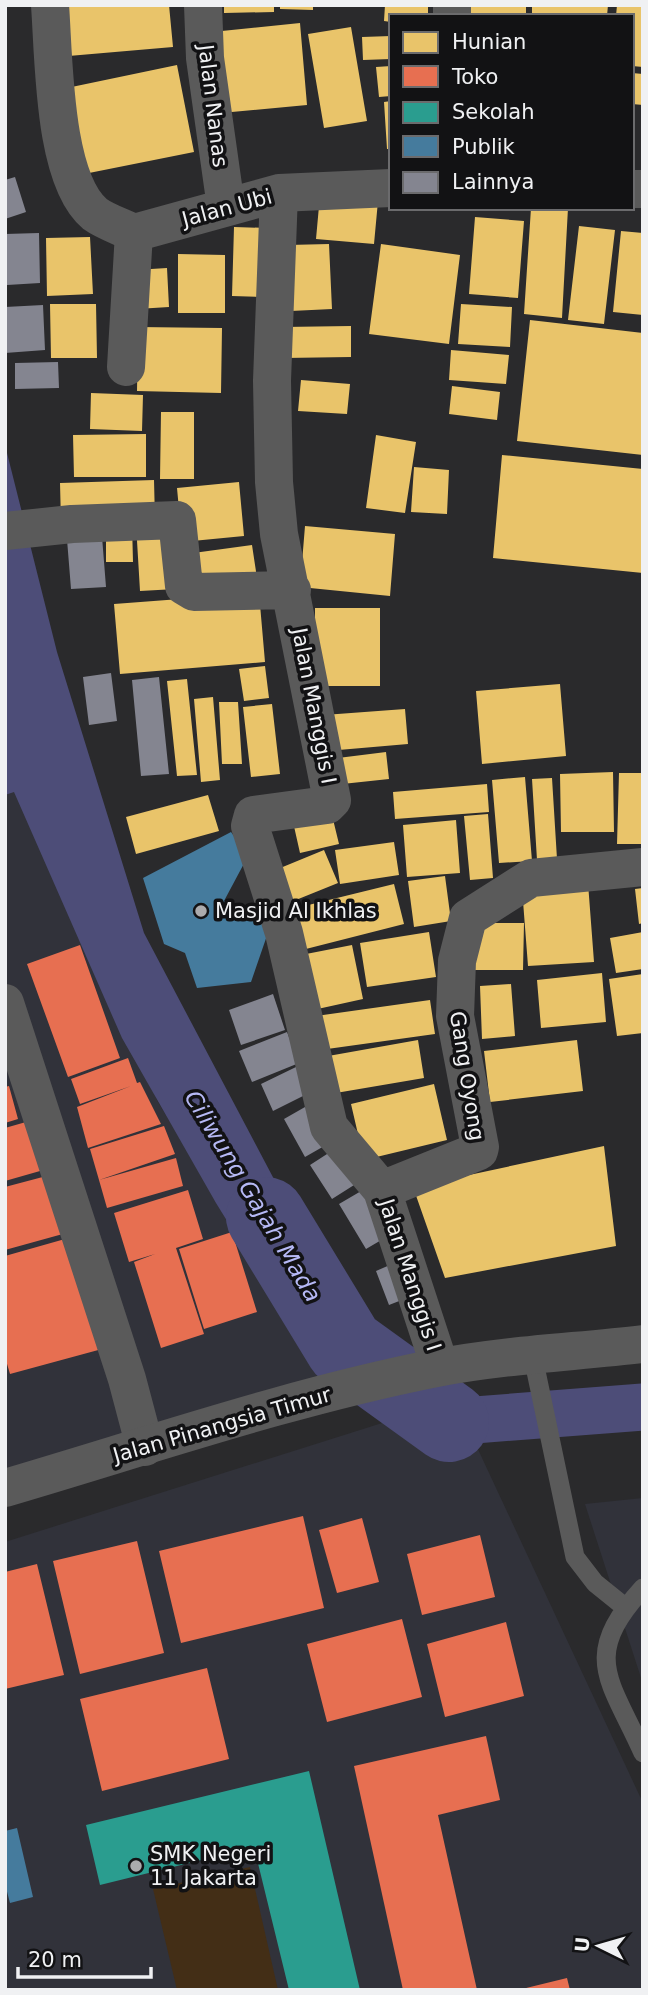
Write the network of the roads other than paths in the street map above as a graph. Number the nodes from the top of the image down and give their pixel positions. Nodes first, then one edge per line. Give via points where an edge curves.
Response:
1 (50, 5) edge
2 (203, 5) edge
3 (389, 188) edge
4 (279, 193) junction
5 (226, 207) junction
6 (134, 233) junction
7 (125, 367) dead end
8 (5, 531) edge
9 (292, 590) junction
10 (643, 867) edge
11 (5, 1003) edge
12 (382, 1190) junction
13 (643, 1345) edge
14 (533, 1357) junction
15 (440, 1367) junction
16 (145, 1447) junction
17 (5, 1488) edge
18 (643, 1588) edge
19 (626, 1608) junction
20 (643, 1753) edge

1 - 6 street via 62,150 80,194 95,214
2 - 5 street, Jalan Nanas via 205,58
3 - 4 street, Jalan Ubi
4 - 5 street, Jalan Ubi
4 - 9 street, Jalan Manggis I via 274,482 279,534
5 - 6 street, Jalan Ubi
6 - 7 street
8 - 9 street via 177,520 184,586 194,592
9 - 12 street, Jalan Manggis I via 332,800 327,805 253,815 250,826 284,933 329,1127
10 - 12 street, Gang Oyong via 531,878 468,918 457,961 455,1016 479,1151
11 - 16 street
12 - 15 street, Jalan Manggis I
13 - 14 street, Jalan Pinangsia Timur
14 - 15 street, Jalan Pinangsia Timur
14 - 19 lane via 575,1557 595,1583
15 - 16 street, Jalan Pinangsia Timur
16 - 17 street, Jalan Pinangsia Timur
18 - 19 lane
19 - 20 lane via 613,1625 604,1650 607,1672

